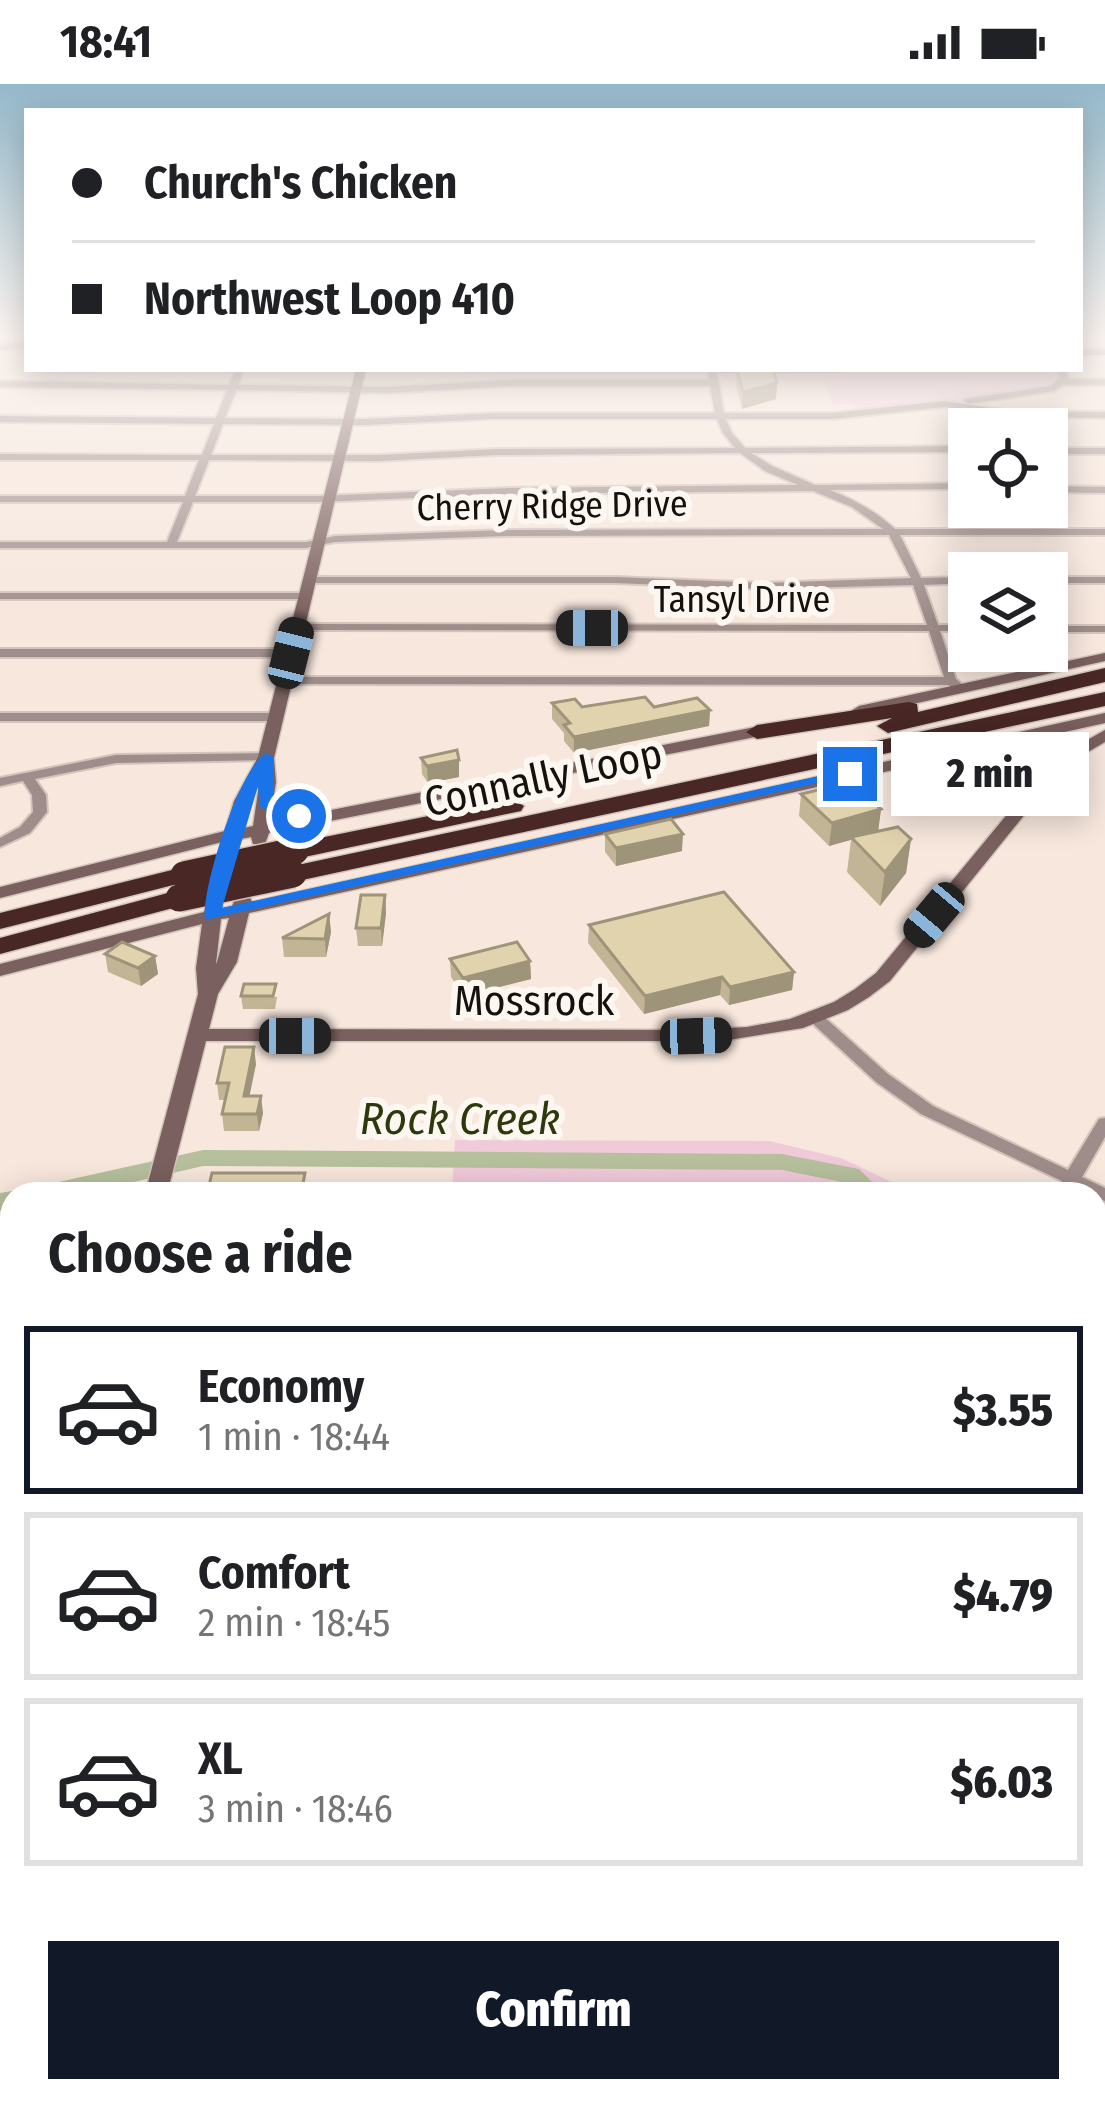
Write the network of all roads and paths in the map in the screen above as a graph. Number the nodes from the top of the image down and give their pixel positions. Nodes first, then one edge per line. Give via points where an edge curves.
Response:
1 (217, 430) edge
2 (348, 430) edge
3 (728, 430) edge
4 (948, 449) edge
5 (745, 451) junction
6 (1068, 451) edge
7 (1105, 451) edge
8 (0, 458) edge
9 (206, 458) junction
10 (340, 458) junction
11 (948, 487) edge
12 (1068, 489) edge
13 (824, 490) junction
14 (1105, 490) edge
15 (331, 498) junction
16 (0, 499) edge
17 (190, 499) junction
18 (1105, 532) edge
19 (892, 533) junction
20 (320, 542) junction
21 (0, 545) edge
22 (171, 545) junction
23 (913, 580) junction
24 (948, 580) edge
25 (1068, 580) edge
26 (1105, 580) edge
27 (307, 588) junction
28 (0, 596) edge
29 (298, 627) junction
30 (932, 628) junction
31 (948, 628) edge
32 (1068, 629) edge
33 (1105, 629) edge
34 (0, 653) edge
35 (291, 653) junction
36 (1105, 657) edge
37 (1105, 675) edge
38 (285, 680) junction
39 (957, 685) junction
40 (1058, 686) junction
41 (1105, 699) edge
42 (0, 717) edge
43 (275, 717) junction
44 (1105, 718) edge
45 (757, 732) junction
46 (1041, 733) junction
47 (947, 734) junction
48 (1105, 735) edge
49 (1071, 753) junction
50 (266, 757) junction
51 (27, 777) junction
52 (0, 782) edge
53 (242, 801) junction
54 (265, 804) junction
55 (699, 806) junction
56 (321, 818) junction
57 (262, 829) junction
58 (234, 835) junction
59 (0, 843) edge
60 (147, 853) junction
61 (288, 860) junction
62 (184, 872) junction
63 (350, 884) junction
64 (0, 893) edge
65 (0, 907) edge
66 (241, 909) junction
67 (211, 916) junction
68 (0, 921) edge
69 (165, 926) junction
70 (118, 937) junction
71 (0, 946) edge
72 (208, 949) junction
73 (0, 970) edge
74 (208, 994) junction
75 (817, 1019) junction
76 (198, 1035) junction
77 (1105, 1123) edge
78 (159, 1182) edge
79 (1058, 1182) edge
80 (1070, 1182) edge

1 - 9 street
2 - 10 main road
3 - 5 street
4 - 5 street
5 - 10 street
5 - 13 street
6 - 7 street
8 - 9 street
9 - 10 street
9 - 17 street
10 - 15 main road
11 - 13 street
12 - 14 street
13 - 15 street
13 - 19 street
15 - 17 street
15 - 20 main road
16 - 17 street
17 - 22 street
18 - 19 street, Cherry Ridge Drive
19 - 20 street, Cherry Ridge Drive via 506,533
19 - 23 street
20 - 22 street, Cherry Ridge Drive
20 - 27 main road
21 - 22 street, Cherry Ridge Drive
23 - 24 street
23 - 27 street
23 - 30 street
25 - 26 street
27 - 28 street
27 - 29 main road
29 - 30 street, Tansyl Drive
29 - 35 main road
30 - 31 street, Tansyl Drive
30 - 39 street
32 - 33 street
34 - 35 street
35 - 38 main road
36 - 39 main road
37 - 40 highway, Connally Loop
38 - 39 street
38 - 43 main road
39 - 45 main road
40 - 45 highway
40 - 61 highway, Connally Loop
41 - 47 highway, Connally Loop
42 - 43 street
43 - 50 main road
44 - 46 main road
45 - 56 main road
46 - 49 main road
46 - 55 main road
47 - 55 highway
47 - 61 highway, Connally Loop
48 - 49 main road, Mossrock
49 - 75 main road, Mossrock via 883,977
50 - 51 street via 116,759
50 - 53 main road
50 - 54 main road
51 - 52 street
51 - 59 street via 40,812
53 - 58 main road
53 - 62 main road
54 - 56 main road
54 - 57 main road
55 - 63 main road
56 - 57 main road
56 - 63 main road via 281,842 273,886 287,894
57 - 58 main road
57 - 66 main road
58 - 62 main road
58 - 67 main road
60 - 62 main road
60 - 64 main road
60 - 69 main road via 185,850 201,860 187,910
61 - 62 highway, Connally Loop, bridge
62 - 65 highway
62 - 68 highway, Connally Loop
62 - 71 highway, Connally Loop
63 - 66 main road
66 - 67 main road
66 - 74 main road
67 - 69 main road
67 - 72 main road
69 - 70 main road
70 - 72 main road via 179,935
70 - 73 main road
72 - 74 main road
74 - 76 main road
75 - 76 main road, Mossrock via 696,1036
75 - 79 street via 927,1110
76 - 78 main road
77 - 80 street

